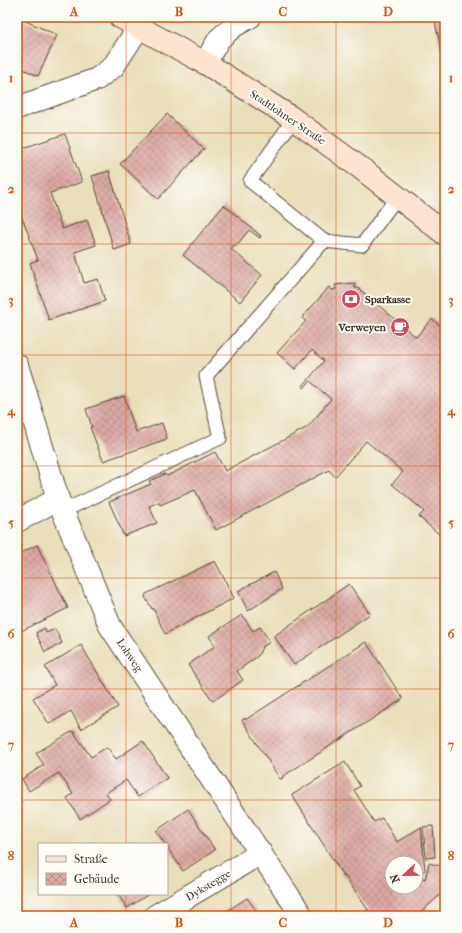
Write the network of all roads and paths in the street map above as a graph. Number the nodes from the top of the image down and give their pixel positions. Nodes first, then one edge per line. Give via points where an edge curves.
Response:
1 (120, 17) edge
2 (250, 17) edge
3 (139, 27) junction
4 (205, 63) junction
5 (17, 108) edge
6 (293, 120) junction
7 (397, 197) junction
8 (445, 234) edge
9 (324, 241) junction
10 (17, 365) edge
11 (60, 505) junction
12 (17, 521) edge
13 (261, 853) junction
14 (155, 916) edge
15 (302, 916) edge

1 - 3 main road, Stadtlohner Straße
2 - 4 street via 219,39
3 - 4 main road, Stadtlohner Straße
3 - 5 street via 113,67 97,79
4 - 6 main road, Stadtlohner Straße
6 - 7 main road, Stadtlohner Straße
6 - 9 lane via 250,181
7 - 8 main road, Stadtlohner Straße
7 - 9 lane via 362,245
9 - 11 lane via 206,376 220,438
10 - 11 street, Lohweg
11 - 12 street
11 - 13 street, Lohweg via 110,626
13 - 14 street, Dykstegge
13 - 15 street, Lohweg

